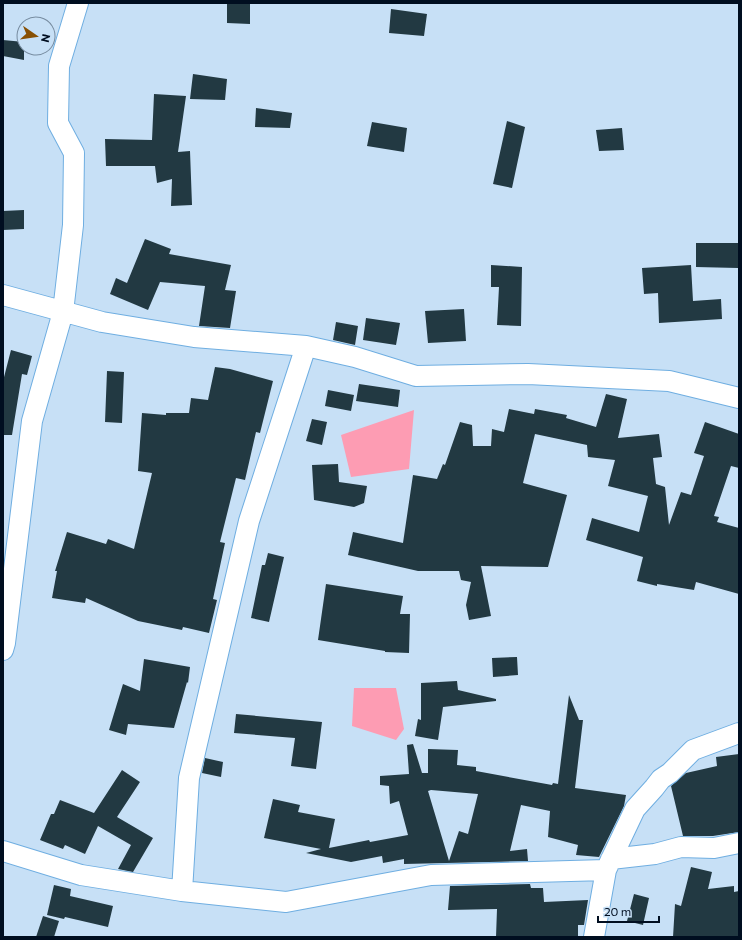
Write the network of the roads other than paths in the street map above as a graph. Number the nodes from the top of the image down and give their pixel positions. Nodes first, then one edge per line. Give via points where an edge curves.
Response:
1 (78, 3) edge
2 (3, 295) edge
3 (63, 312) junction
4 (306, 346) junction
5 (739, 398) edge
6 (3, 650) edge
7 (739, 733) edge
8 (739, 843) edge
9 (3, 851) edge
10 (608, 865) junction
11 (182, 891) junction
12 (594, 937) edge

1 - 3 street via 59,66 58,123 74,153 73,225
2 - 3 street
3 - 4 street via 102,322 194,337
3 - 6 street via 32,421
4 - 5 street via 355,357 416,376 528,374 669,381
4 - 11 street via 249,521 189,778
7 - 10 street via 693,750 661,779 635,809
8 - 10 street via 714,848 681,847
9 - 11 street via 81,875
10 - 11 street via 431,875 286,902
10 - 12 street

